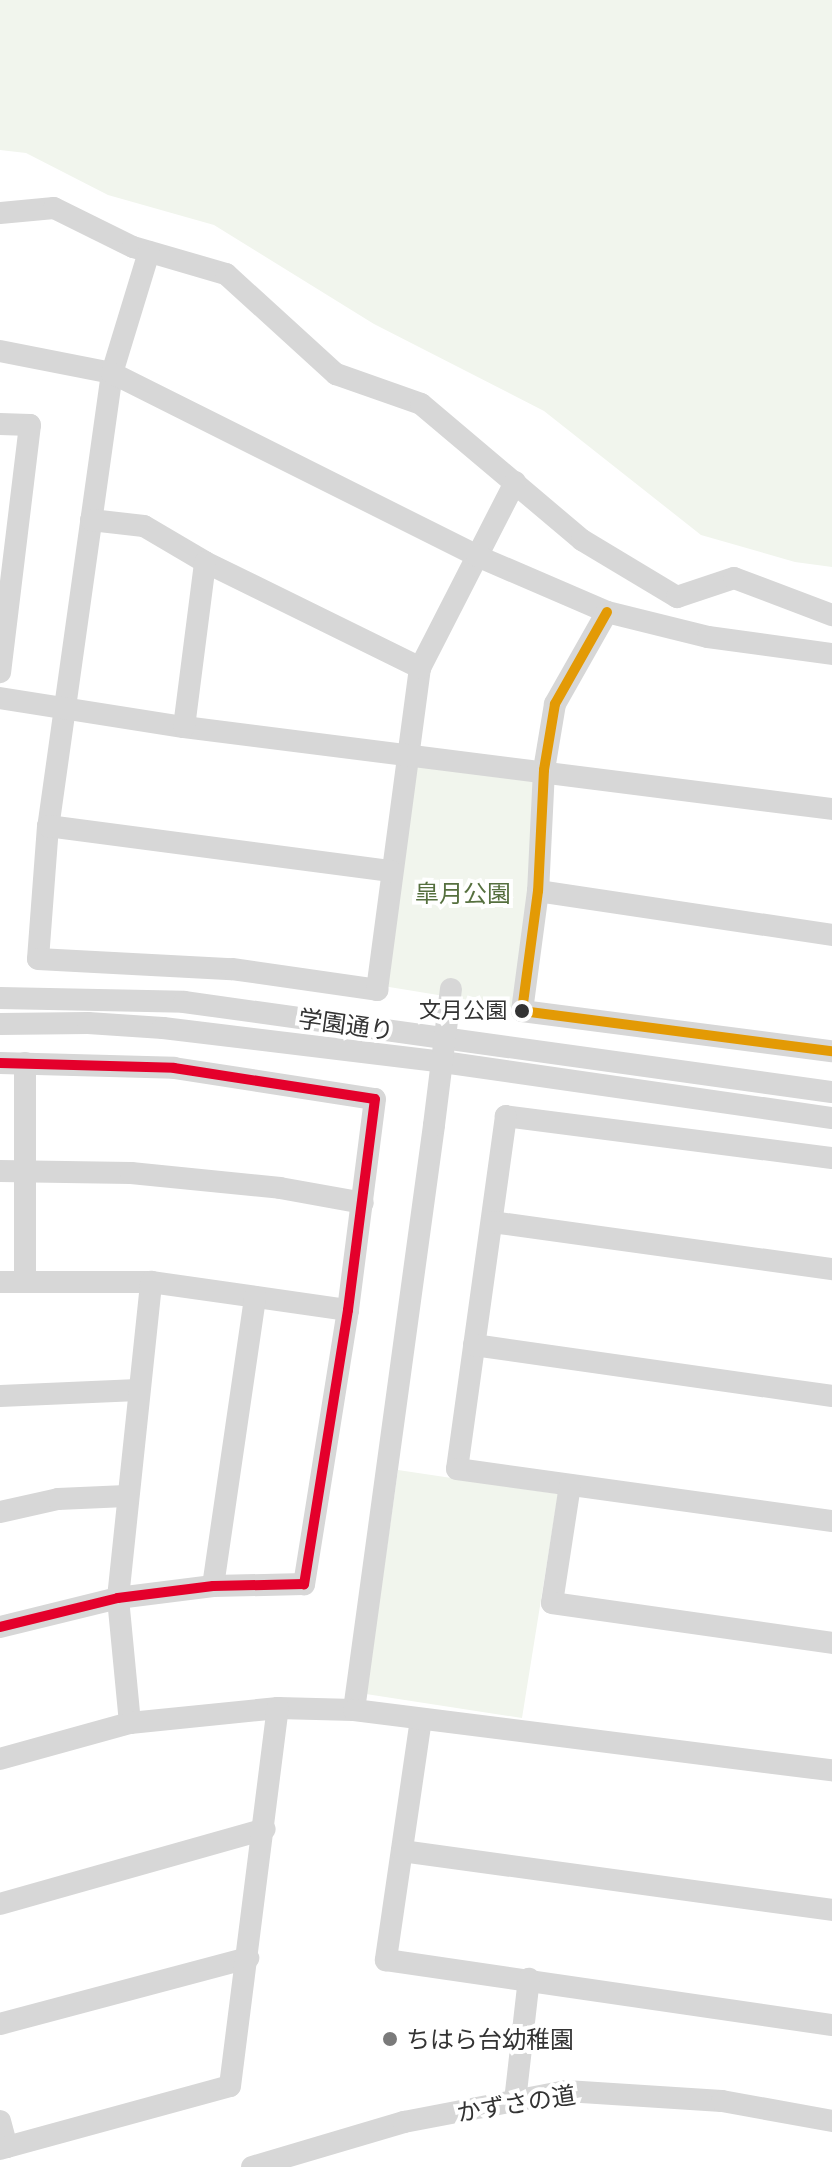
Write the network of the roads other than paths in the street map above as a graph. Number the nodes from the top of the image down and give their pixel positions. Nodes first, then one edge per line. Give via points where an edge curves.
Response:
1 (0, 213) edge
2 (149, 252) junction
3 (0, 351) edge
4 (112, 373) junction
5 (0, 424) edge
6 (515, 482) junction
7 (91, 520) junction
8 (8, 530) edge
9 (477, 556) junction
10 (205, 562) junction
11 (607, 612) junction
12 (832, 615) edge
13 (2, 635) edge
14 (832, 654) edge
15 (420, 668) junction
16 (0, 672) edge
17 (0, 698) edge
18 (65, 708) junction
19 (184, 727) junction
20 (407, 753) junction
21 (544, 770) junction
22 (832, 809) edge
23 (48, 826) junction
24 (391, 871) junction
25 (538, 891) junction
26 (832, 935) edge
27 (451, 989) dead end
28 (0, 998) edge
29 (0, 1024) edge
30 (832, 1051) edge
31 (0, 1063) edge
32 (25, 1063) junction
33 (832, 1092) edge
34 (832, 1118) edge
35 (832, 1158) edge
36 (25, 1170) junction
37 (0, 1171) edge
38 (363, 1203) junction
39 (492, 1222) junction
40 (832, 1269) edge
41 (25, 1279) junction
42 (0, 1282) edge
43 (151, 1282) junction
44 (255, 1297) junction
45 (348, 1310) junction
46 (474, 1345) junction
47 (138, 1390) junction
48 (0, 1396) edge
49 (832, 1396) edge
50 (570, 1485) junction
51 (126, 1496) junction
52 (0, 1512) edge
53 (832, 1521) edge
54 (213, 1586) junction
55 (118, 1598) junction
56 (0, 1627) edge
57 (832, 1643) edge
58 (278, 1708) junction
59 (354, 1710) junction
60 (421, 1719) junction
61 (130, 1723) junction
62 (0, 1759) edge
63 (832, 1770) edge
64 (265, 1829) junction
65 (402, 1851) junction
66 (0, 1904) edge
67 (832, 1910) edge
68 (248, 1958) junction
69 (529, 1979) junction
70 (0, 2024) edge
71 (832, 2025) edge
72 (515, 2101) junction
73 (0, 2121) edge
74 (832, 2121) edge
75 (4, 2148) edge
76 (252, 2167) edge

1 - 2 street via 54,208
2 - 4 street
2 - 6 street via 226,274 336,374 421,404
3 - 4 street
4 - 7 street
4 - 9 street
5 - 8 street via 30,425
6 - 9 street
6 - 12 street via 582,540 677,597 734,578
7 - 10 street via 144,526
7 - 18 street
8 - 13 street
9 - 11 street
9 - 15 street
10 - 15 street
10 - 19 street
11 - 14 street via 708,637
11 - 21 street via 555,704
13 - 16 street
15 - 20 street
17 - 18 street
18 - 19 street
18 - 23 street
19 - 20 street
20 - 21 street
20 - 24 street
21 - 22 street
21 - 25 street
23 - 24 street
23 - 24 street via 38,959 232,969 377,990
25 - 26 street
25 - 30 street via 522,1011
27 - 59 street, bridge
28 - 33 street, 学園通り via 184,1002
29 - 34 street, 学園通り via 163,1028
31 - 32 street
32 - 36 street
32 - 38 street via 174,1068 375,1099
35 - 39 street via 506,1116
36 - 37 street
36 - 38 street via 205,1179
36 - 41 street
38 - 45 street
39 - 40 street
39 - 46 street
41 - 42 street
41 - 43 street
43 - 44 street
43 - 47 street
44 - 45 street
44 - 54 street
45 - 54 street via 304,1584
46 - 49 street
46 - 50 street via 457,1469
47 - 48 street
47 - 51 street
50 - 53 street
50 - 57 street via 552,1603
51 - 52 street via 58,1499
51 - 55 street
54 - 55 street
55 - 56 street
55 - 61 street
58 - 59 street
58 - 61 street
58 - 64 street
59 - 60 street
60 - 63 street
60 - 65 street
61 - 62 street
64 - 66 street
64 - 68 street
65 - 67 street
65 - 69 street via 386,1960
68 - 70 street
68 - 75 street via 230,2086
69 - 71 street
69 - 72 street
72 - 74 street, かずさの道 via 566,2091 722,2101
72 - 76 street, かずさの道 via 404,2122
73 - 75 street

